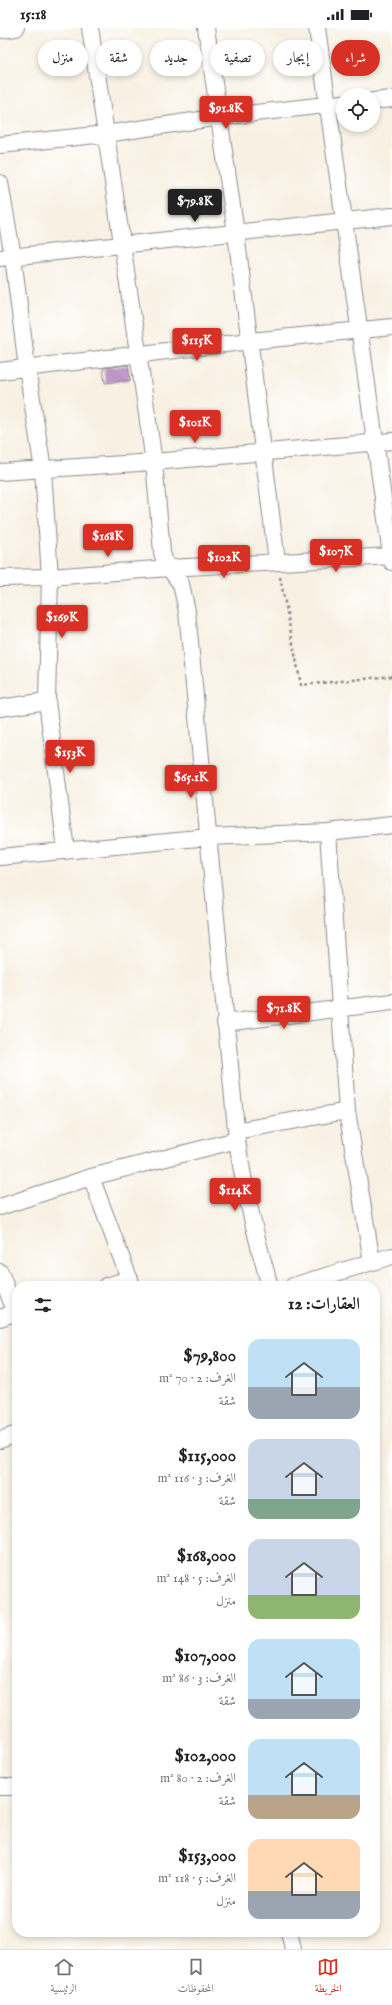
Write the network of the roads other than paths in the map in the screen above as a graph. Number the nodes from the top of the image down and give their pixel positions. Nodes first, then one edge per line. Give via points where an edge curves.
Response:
1 (16, 28) edge
2 (90, 28) edge
3 (206, 28) edge
4 (317, 28) edge
5 (0, 30) edge
6 (392, 99) edge
7 (380, 100) edge
8 (336, 104) edge
9 (220, 117) junction
10 (338, 132) edge
11 (106, 134) junction
12 (0, 145) edge
13 (0, 183) edge
14 (392, 216) edge
15 (344, 221) junction
16 (236, 233) junction
17 (121, 246) junction
18 (7, 258) edge
19 (392, 327) edge
20 (359, 331) junction
21 (250, 341) junction
22 (138, 355) junction
23 (27, 368) junction
24 (0, 371) edge
25 (392, 441) edge
26 (376, 443) junction
27 (263, 452) junction
28 (154, 462) junction
29 (43, 470) junction
30 (0, 472) edge
31 (392, 556) edge
32 (277, 562) junction
33 (392, 562) edge
34 (169, 568) junction
35 (50, 577) junction
36 (0, 578) edge
37 (47, 701) junction
38 (0, 708) edge
39 (392, 825) edge
40 (328, 832) junction
41 (209, 837) junction
42 (66, 850) junction
43 (0, 857) edge
44 (392, 1002) edge
45 (340, 1010) junction
46 (225, 1023) junction
47 (347, 1111) junction
48 (237, 1136) junction
49 (90, 1177) junction
50 (0, 1207) edge
51 (392, 1256) edge
52 (372, 1262) junction
53 (0, 1272) edge
54 (130, 1281) edge
55 (269, 1281) edge
56 (309, 1281) edge
57 (12, 1302) edge
58 (12, 1315) edge
59 (0, 1318) edge
60 (12, 1436) edge
61 (0, 1440) edge
62 (0, 1787) edge
63 (12, 1787) edge
64 (290, 1937) edge
65 (293, 1949) edge

1 - 5 street
2 - 11 street
3 - 9 street
4 - 8 street
6 - 7 street
8 - 9 street
9 - 11 street
9 - 16 street
10 - 15 street
11 - 12 street
11 - 17 street
13 - 18 street
14 - 15 street
15 - 16 street
15 - 20 street
16 - 17 street
16 - 21 street
17 - 18 street
17 - 22 street
18 - 23 street
19 - 20 street
20 - 21 street
20 - 26 street
21 - 22 street
21 - 27 street
22 - 23 street
22 - 28 street
23 - 24 street
23 - 29 street
25 - 26 street
26 - 27 street
26 - 31 street
27 - 28 street
27 - 32 street
28 - 29 street
28 - 34 street via 162,552
29 - 30 street
29 - 35 street
31 - 32 street
31 - 33 street
32 - 34 street
34 - 35 street
34 - 41 street via 181,584 187,611
35 - 36 street
35 - 37 street
37 - 38 street
37 - 42 street
39 - 40 street
40 - 41 street
40 - 45 street
41 - 42 street
41 - 46 street
42 - 43 street
44 - 45 street
45 - 46 street
45 - 47 street
46 - 48 street
47 - 48 street
47 - 52 street
48 - 49 street
48 - 55 street via 242,1177
49 - 50 street
49 - 54 street
51 - 52 street
52 - 56 street
53 - 57 street
58 - 59 street
60 - 61 street
62 - 63 street
64 - 65 street

